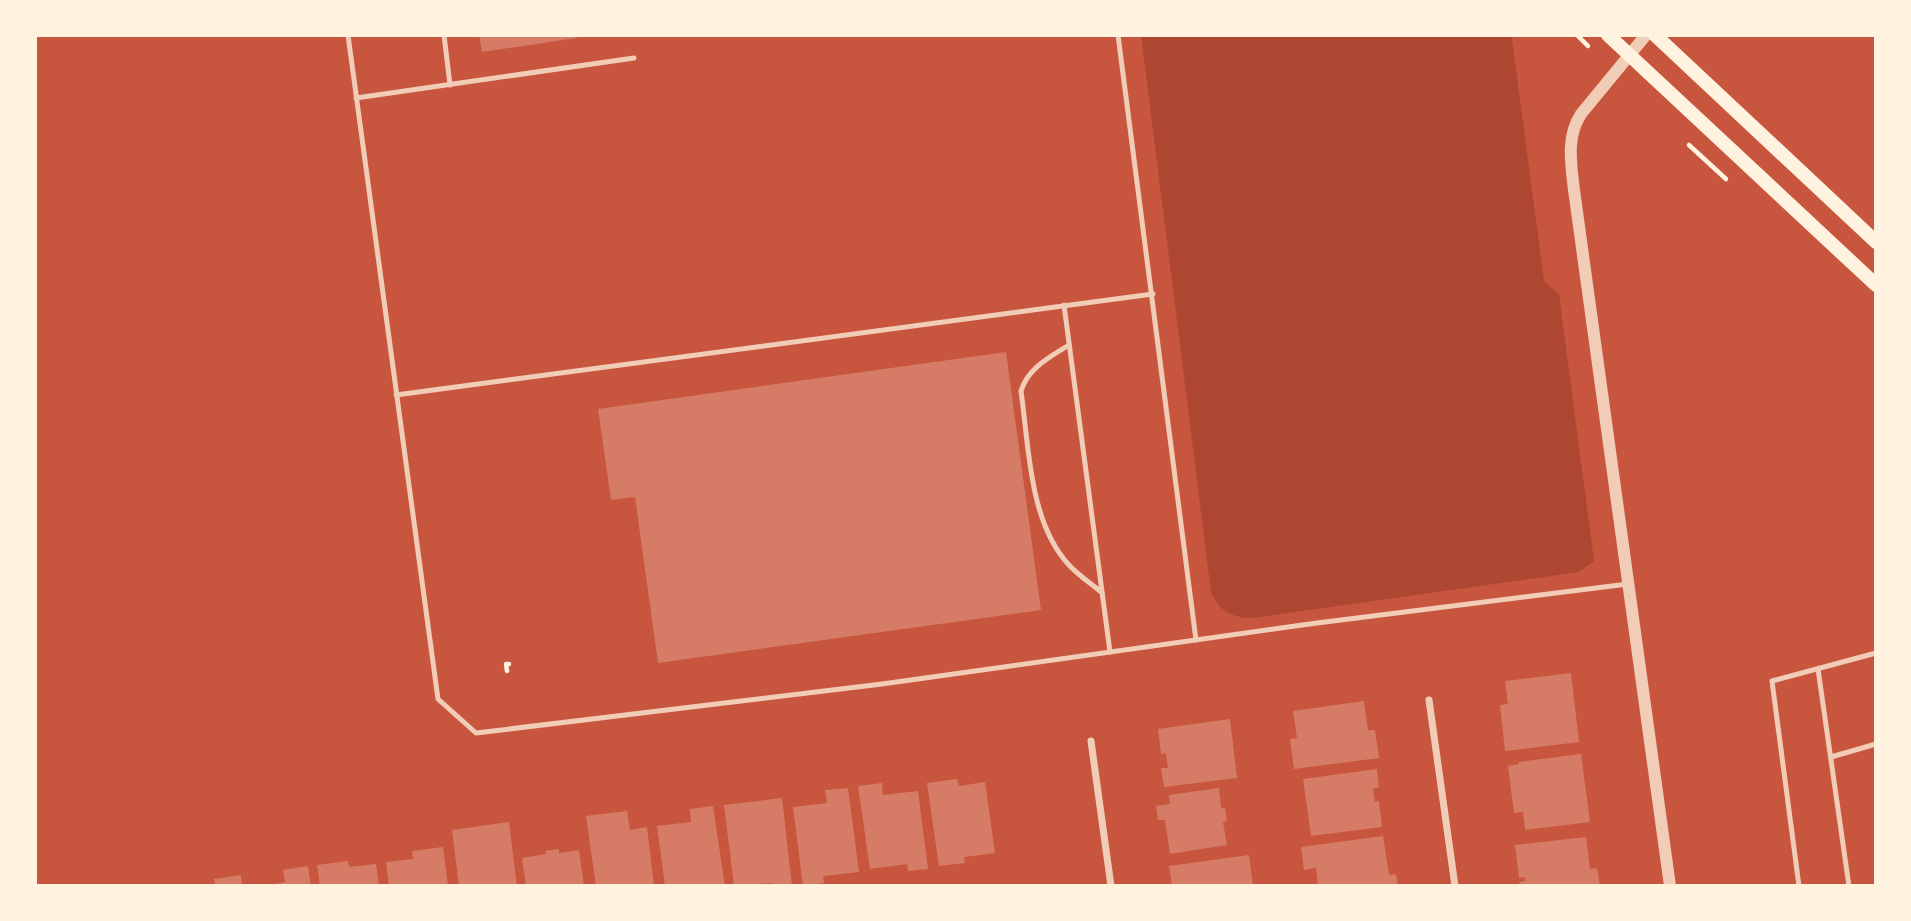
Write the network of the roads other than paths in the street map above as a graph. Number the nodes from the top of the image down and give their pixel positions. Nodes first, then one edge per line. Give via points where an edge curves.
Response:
1 (348, 35) edge
2 (444, 35) edge
3 (1118, 35) edge
4 (1608, 35) edge
5 (1646, 35) edge
6 (1655, 35) edge
7 (1629, 55) junction
8 (634, 58) dead end
9 (450, 85) junction
10 (356, 98) junction
11 (1876, 242) edge
12 (1876, 285) edge
13 (1153, 294) junction
14 (1064, 305) junction
15 (1069, 345) junction
16 (396, 395) junction
17 (1628, 584) junction
18 (1102, 593) junction
19 (1196, 640) junction
20 (1110, 652) junction
21 (1876, 653) edge
22 (1818, 669) junction
23 (1429, 700) dead end
24 (1091, 741) dead end
25 (1876, 744) edge
26 (1831, 757) junction
27 (1111, 886) edge
28 (1455, 886) edge
29 (1670, 886) edge
30 (1799, 886) edge
31 (1849, 886) edge

1 - 10 lane
2 - 9 lane
3 - 13 lane
4 - 7 main road
5 - 7 street
6 - 11 main road
7 - 12 main road
7 - 17 street via 1581,114 1570,149
8 - 9 lane
9 - 10 lane
10 - 16 lane
13 - 14 lane
13 - 19 lane
14 - 15 lane
14 - 16 lane
15 - 18 lane
15 - 18 lane via 1031,372 1021,391 1044,527 1070,566
16 - 20 lane via 438,699 476,733
17 - 19 lane
17 - 29 street
18 - 20 lane
19 - 20 lane
21 - 22 lane
22 - 26 lane
22 - 30 lane via 1772,681
23 - 28 street
24 - 27 street
25 - 26 lane
26 - 31 lane

